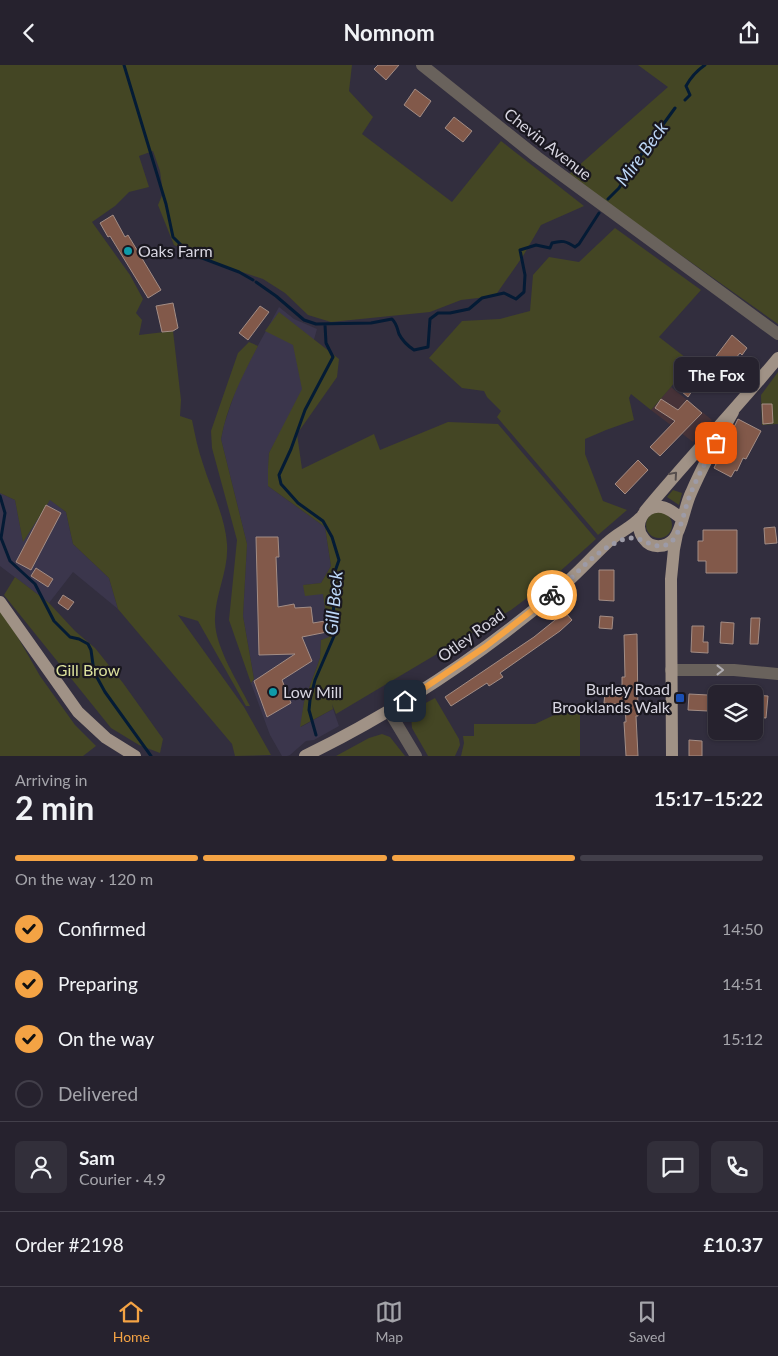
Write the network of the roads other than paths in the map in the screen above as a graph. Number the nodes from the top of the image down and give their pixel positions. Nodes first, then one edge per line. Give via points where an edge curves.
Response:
1 (422, 65) edge
2 (778, 334) edge
3 (778, 358) edge
4 (733, 412) junction
5 (642, 515) junction
6 (682, 519) junction
7 (677, 533) junction
8 (649, 543) junction
9 (596, 555) junction
10 (671, 579) junction
11 (0, 602) edge
12 (671, 670) junction
13 (778, 674) edge
14 (389, 711) junction
15 (135, 756) edge
16 (305, 756) edge
17 (416, 756) edge
18 (672, 756) edge

1 - 2 street, Chevin Avenue via 537,157
3 - 4 main road
5 -> 4 main road
4 - 6 main road via 702,469
5 - 6 main road via 648,509 661,507
5 - 8 main road via 638,528
5 - 9 main road
6 - 7 main road
7 - 8 main road via 669,543 661,546
7 - 10 main road
8 - 9 main road via 634,537 625,539
8 - 10 main road via 665,560
9 - 14 main road, Otley Road via 558,590 485,647
10 - 12 main road
11 - 15 main road via 78,713 106,739
12 -> 13 street
12 - 18 main road
14 - 16 main road, Otley Road
14 - 17 street

